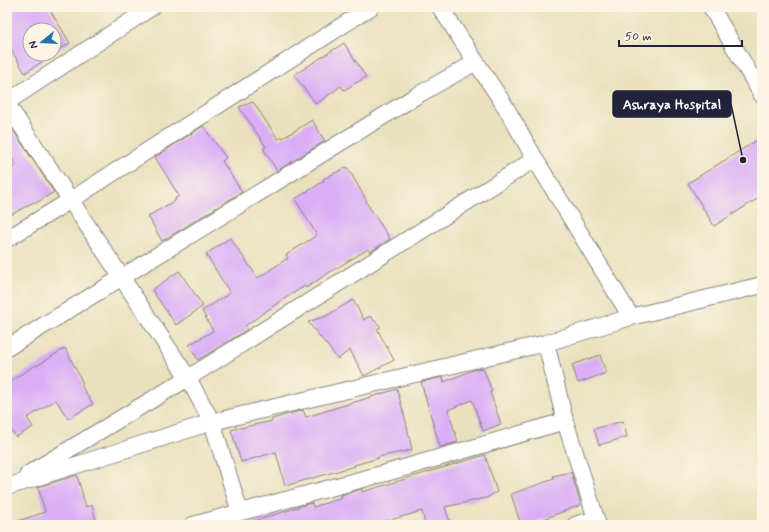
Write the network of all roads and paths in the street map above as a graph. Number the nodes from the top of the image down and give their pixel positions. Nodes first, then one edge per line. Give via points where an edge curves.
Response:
1 (152, 7) edge
2 (371, 7) edge
3 (440, 7) edge
4 (711, 7) edge
5 (476, 62) junction
6 (762, 95) edge
7 (7, 103) edge
8 (534, 159) junction
9 (71, 200) junction
10 (7, 239) edge
11 (122, 278) junction
12 (762, 285) edge
13 (630, 317) junction
14 (546, 343) junction
15 (7, 348) edge
16 (188, 378) junction
17 (565, 420) junction
18 (212, 422) junction
19 (7, 487) edge
20 (240, 512) junction
21 (597, 521) edge
22 (193, 525) edge
23 (575, 525) edge

1 - 7 street
2 - 9 street
3 - 5 street
4 - 6 street
5 - 8 street via 505,106
5 - 11 street via 416,96
7 - 9 street
8 - 13 street
8 - 16 street
9 - 10 street
9 - 11 street
11 - 15 street
11 - 16 street
12 - 13 street
13 - 14 street
14 - 17 street
14 - 18 street
16 - 18 street
16 - 19 street
17 - 20 street via 393,472
17 - 21 street
18 - 19 street
18 - 20 street
20 - 22 street
21 - 23 street

